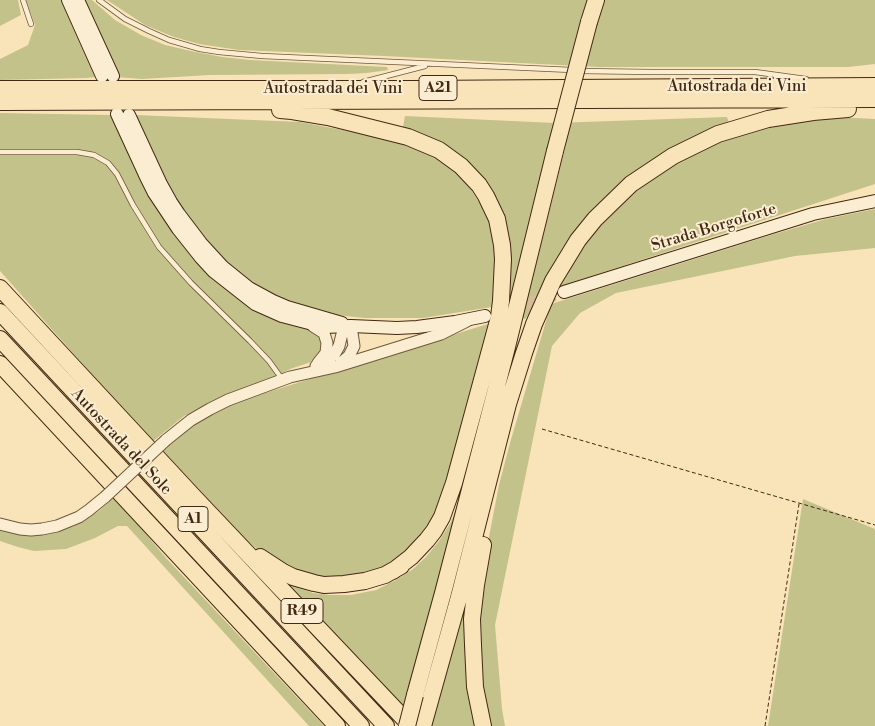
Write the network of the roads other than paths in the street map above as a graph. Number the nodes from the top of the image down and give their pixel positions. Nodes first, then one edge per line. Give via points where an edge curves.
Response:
1 (23, 0) edge
2 (68, 0) edge
3 (78, 0) edge
4 (99, 0) edge
5 (596, 0) edge
6 (32, 24) dead end
7 (432, 64) junction
8 (810, 80) dead end
9 (819, 81) dead end
10 (855, 86) junction
11 (875, 86) edge
12 (340, 88) junction
13 (0, 89) edge
14 (875, 99) edge
15 (0, 102) edge
16 (88, 102) junction
17 (875, 108) edge
18 (0, 152) edge
19 (875, 201) edge
20 (0, 288) edge
21 (564, 292) tunnel mouth
22 (0, 312) edge
23 (485, 316) dead end
24 (471, 319) junction
25 (311, 324) junction
26 (351, 326) junction
27 (0, 339) edge
28 (506, 351) junction
29 (524, 352) junction
30 (0, 364) edge
31 (335, 367) junction
32 (286, 379) junction
33 (194, 497) junction
34 (0, 524) edge
35 (393, 571) junction
36 (337, 726) edge
37 (361, 726) edge
38 (386, 726) edge
39 (407, 726) edge
40 (411, 726) edge
41 (424, 726) edge
42 (483, 726) edge

1 - 6 lane
2 - 3 main road via 107,76
4 - 7 lane via 149,31 169,40 210,50 240,55
5 - 28 highway, bridge
7 - 8 lane via 568,70 755,72
7 - 12 lane
9 - 10 lane
10 - 11 highway, Autostrada dei Vini / A21
10 - 12 highway, Autostrada dei Vini / A21
12 - 13 highway, Autostrada dei Vini / A21
14 - 16 highway, Autostrada dei Vini / A21
15 - 16 highway, Autostrada dei Vini / A21
16 - 35 highway via 179,109 261,109 328,117 408,137 439,150 471,175 486,196 497,219 502,245 504,272 499,317 445,510 427,540 411,558
17 - 29 highway via 838,109 768,119 718,134 648,171 612,201 578,240 546,295
18 - 32 lane via 77,152 94,155 108,163 159,247
19 - 21 main road, Strada Borgoforte via 813,214
20 - 33 highway, R49
22 - 38 highway, Autostrada del Sole / A1
23 - 24 main road
24 - 26 main road via 436,326
24 - 31 street via 441,334
25 - 26 main road
25 - 26 street via 324,333 326,353 320,361 301,372 329,360 337,351 342,334
25 - 26 main road via 255,304 201,258 154,193 123,114 171,202 201,243 223,266 250,288 273,301
26 - 31 street via 354,346 345,360
27 - 37 highway, Autostrada del Sole / A1
28 - 35 highway via 484,404 446,518 422,552
28 - 39 highway, bridge
29 - 41 highway
29 - 42 highway via 518,396 492,499 474,600 474,671
30 - 36 highway
31 - 32 street
32 - 34 street, bridge via 228,400 191,420 79,517 57,526 31,530
33 - 35 highway via 258,556 304,581 344,584
33 - 40 highway, R49

